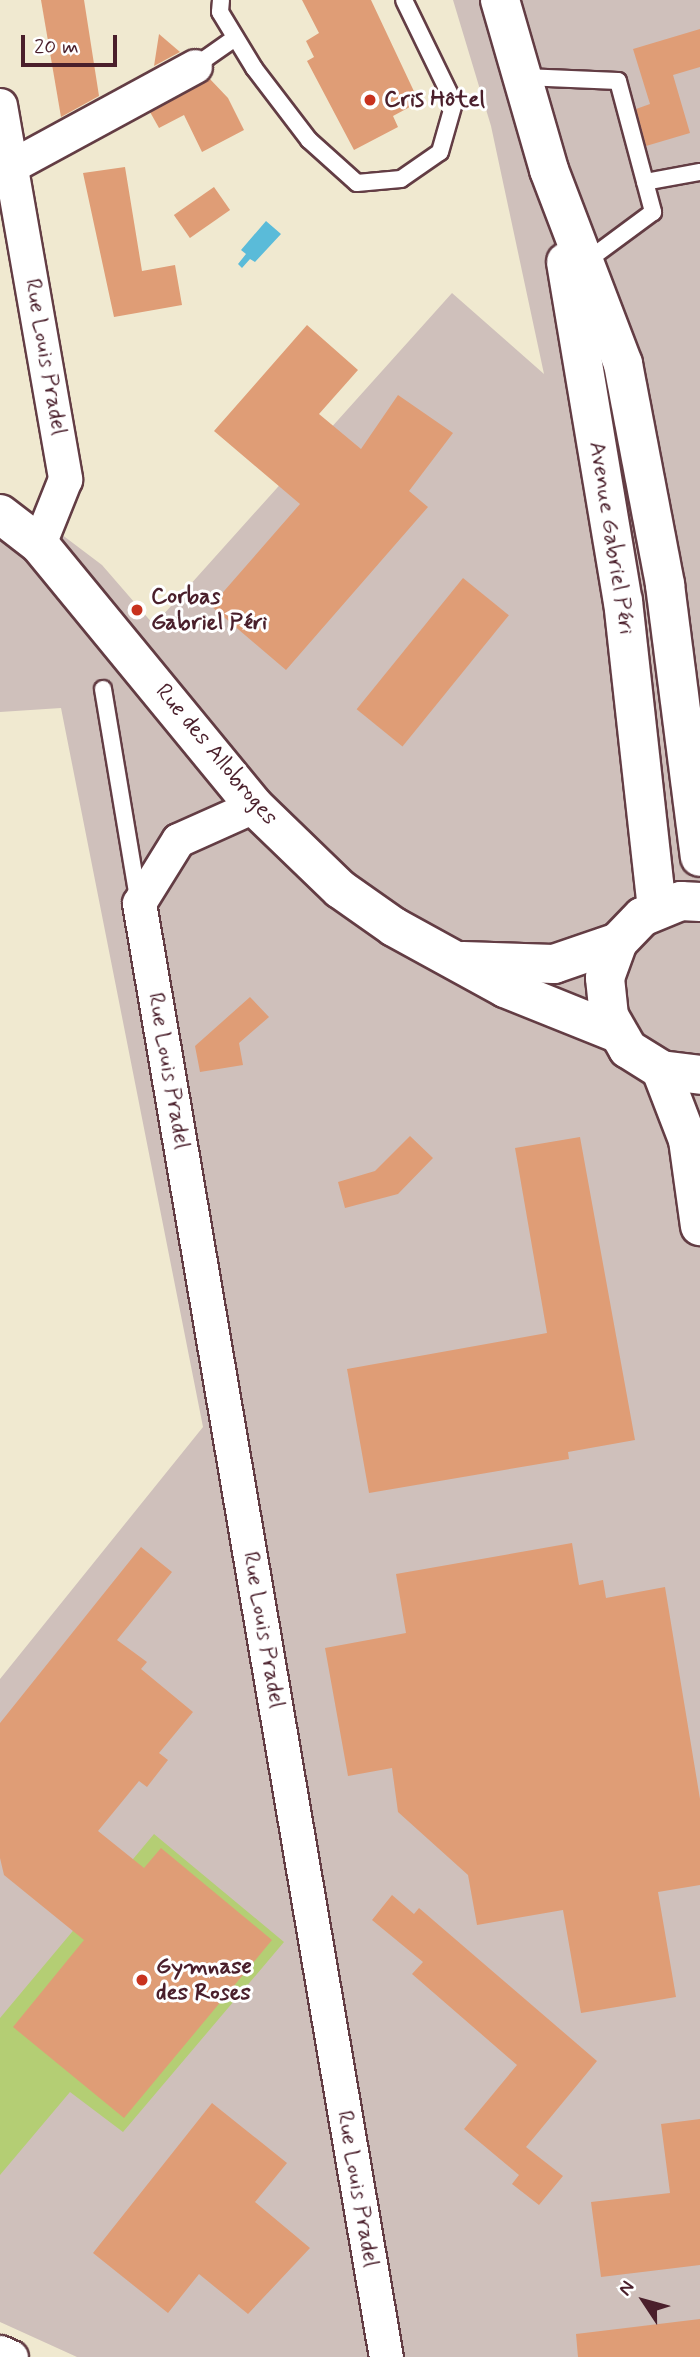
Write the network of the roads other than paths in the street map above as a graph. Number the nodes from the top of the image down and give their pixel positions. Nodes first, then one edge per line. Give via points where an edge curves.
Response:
1 (221, 0) edge
2 (404, 0) edge
3 (500, 0) edge
4 (235, 38) junction
5 (195, 66) joint
6 (524, 77) junction
7 (0, 105) edge
8 (13, 165) junction
9 (549, 170) junction
10 (700, 172) edge
11 (645, 182) junction
12 (584, 263) junction
13 (0, 514) edge
14 (39, 544) junction
15 (103, 689) dead end
16 (254, 806) junction
17 (700, 857) edge
18 (700, 902) edge
19 (139, 904) junction
20 (657, 908) junction
21 (618, 942) junction
22 (461, 961) junction
23 (617, 1033) junction
24 (661, 1070) junction
25 (700, 1075) edge
26 (700, 1226) edge
27 (0, 2352) edge
28 (11, 2357) edge
29 (386, 2357) edge

1 - 4 lane via 220,12
2 - 4 lane via 454,103 440,152 401,179 357,183 309,140
3 - 6 main road, Avenue Gabriel Péri
4 - 5 lane
5 - 8 street
6 - 9 main road, Avenue Gabriel Péri
6 - 11 lane via 618,81
7 - 8 street, Rue Louis Pradel
8 - 14 street, Rue Louis Pradel via 65,479
9 - 12 main road, Avenue Gabriel Péri
9 - 20 main road, Avenue Gabriel Péri via 623,601
10 - 11 lane
11 - 12 lane via 653,212
12 - 17 main road, Avenue Gabriel Péri via 623,364 665,585
13 - 14 main road, Rue des Allobroges
14 - 16 main road, Rue des Allobroges
15 - 19 lane, Rue Louis Pradel
16 - 19 street via 178,840
16 - 22 main road, Rue des Allobroges via 340,889 394,927
18 - 20 main road
19 - 29 street, Rue Louis Pradel
20 - 21 main road via 642,916
21 - 22 main road, Rue des Allobroges via 554,964
21 - 23 main road via 605,978 609,1016
22 - 23 main road, Rue des Allobroges via 505,988
23 - 24 main road via 636,1055
24 - 25 main road
24 - 26 main road via 688,1140
27 - 28 street

